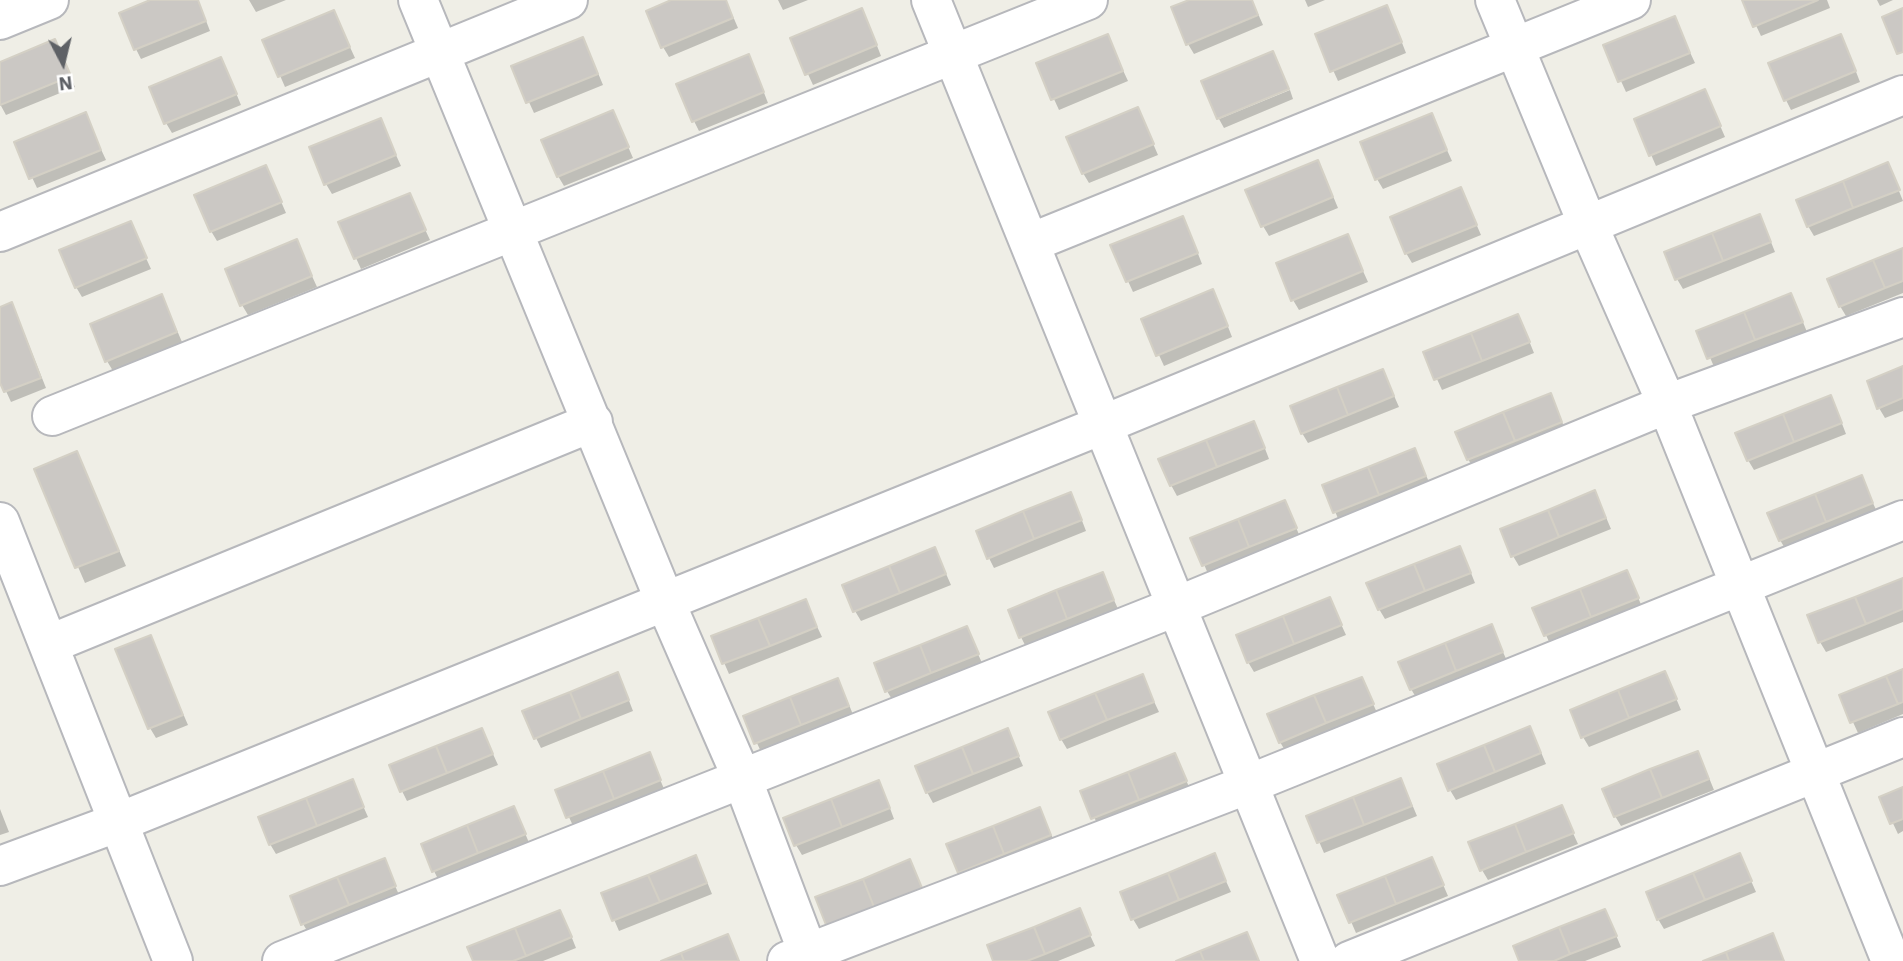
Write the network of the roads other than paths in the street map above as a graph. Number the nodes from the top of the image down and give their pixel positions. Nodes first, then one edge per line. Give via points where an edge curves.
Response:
1 (49, 0) edge
2 (418, 0) edge
3 (568, 0) edge
4 (931, 0) edge
5 (1088, 0) edge
6 (1495, 0) edge
7 (1631, 0) edge
8 (0, 20) edge
9 (1514, 47) junction
10 (440, 52) junction
11 (953, 54) junction
12 (1903, 95) edge
13 (1588, 225) junction
14 (512, 230) junction
15 (0, 232) edge
16 (1030, 243) junction
17 (1903, 317) edge
18 (1667, 404) junction
19 (52, 416) dead end
20 (593, 422) junction
21 (1102, 425) junction
22 (1903, 520) edge
23 (0, 522) edge
24 (1739, 587) junction
25 (664, 599) junction
26 (1175, 607) junction
27 (50, 644) junction
28 (1903, 737) edge
29 (1814, 773) junction
30 (742, 778) junction
31 (1249, 785) junction
32 (119, 822) junction
33 (0, 866) edge
34 (802, 958) edge
35 (173, 961) edge
36 (282, 961) edge
37 (1321, 961) edge
38 (1349, 961) edge
39 (1891, 961) edge

1 - 8 street
2 - 10 street
3 - 10 street
4 - 11 street
5 - 11 street
6 - 9 street
7 - 9 street
9 - 13 street
9 - 16 street
10 - 14 street
10 - 15 street
11 - 14 street
11 - 16 street
12 - 13 street
13 - 18 street
13 - 21 street
14 - 19 street
14 - 20 street
16 - 21 street
17 - 18 street
18 - 24 street
18 - 26 street
20 - 25 street
20 - 27 street
21 - 25 street
21 - 26 street
22 - 24 street
23 - 27 street
24 - 29 street
24 - 31 street
25 - 30 street
25 - 32 street
26 - 30 street
26 - 31 street
27 - 32 street
28 - 29 street
29 - 38 street
29 - 39 street
30 - 34 street
30 - 36 street
31 - 34 street
31 - 37 street
32 - 33 street
32 - 35 street

